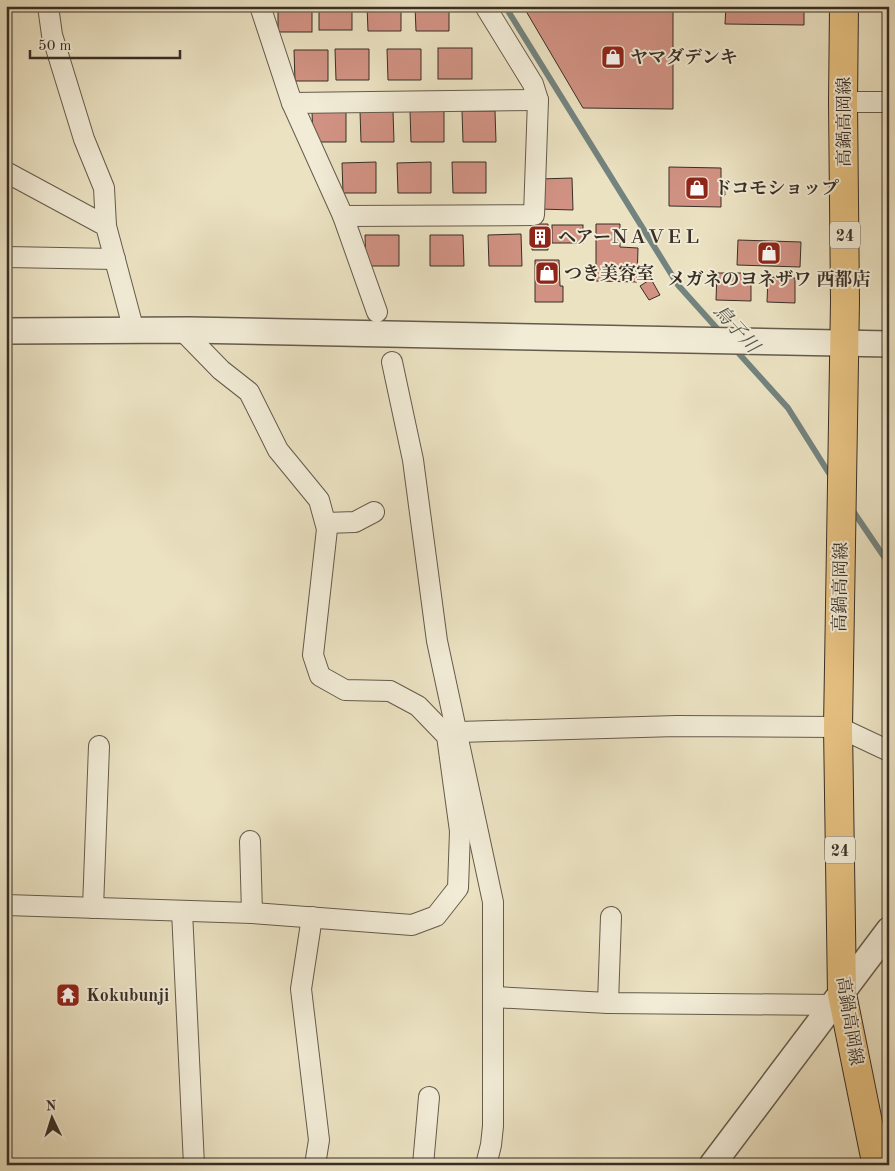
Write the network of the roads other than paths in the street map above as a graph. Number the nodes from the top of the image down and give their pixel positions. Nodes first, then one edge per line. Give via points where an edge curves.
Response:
1 (48, 6) edge
2 (260, 6) edge
3 (485, 6) edge
4 (844, 6) edge
5 (538, 100) junction
6 (843, 102) junction
7 (889, 102) edge
8 (292, 103) junction
9 (6, 172) edge
10 (343, 216) junction
11 (106, 226) junction
12 (6, 257) edge
13 (115, 259) junction
14 (377, 312) dead end
15 (182, 330) junction
16 (6, 331) edge
17 (134, 331) junction
18 (845, 343) junction
19 (889, 344) edge
20 (392, 362) dead end
21 (374, 512) dead end
22 (326, 523) junction
23 (838, 727) junction
24 (452, 734) junction
25 (99, 746) dead end
26 (889, 751) edge
27 (250, 841) dead end
28 (6, 906) edge
29 (93, 908) junction
30 (182, 911) junction
31 (252, 913) junction
32 (611, 917) dead end
33 (312, 918) junction
34 (889, 930) edge
35 (493, 997) junction
36 (838, 1000) junction
37 (608, 1004) junction
38 (428, 1097) dead end
39 (889, 1133) edge
40 (875, 1161) edge
41 (194, 1165) edge
42 (315, 1165) edge
43 (423, 1165) edge
44 (486, 1165) edge
45 (712, 1165) edge

1 - 11 street via 52,35 84,139 104,188
2 - 8 street
3 - 5 street via 533,84
4 - 6 main road, 高鍋高岡線 / 24
5 - 8 street
5 - 10 street via 534,215
6 - 7 street
6 - 18 main road, 高鍋高岡線 / 24
8 - 10 street
9 - 11 street
10 - 14 street
11 - 13 street
12 - 13 street
13 - 17 street
15 - 17 street
15 - 18 street
15 - 22 street via 221,370 249,392 278,450 319,500
16 - 17 street
18 - 19 street
18 - 23 main road, 高鍋高岡線 / 24
20 - 24 street via 413,460
21 - 22 street via 355,522
22 - 24 street via 313,655 320,676 344,690 390,691 418,706
23 - 24 street via 677,726
23 - 26 street
23 - 36 main road, 高鍋高岡線 / 24
24 - 33 street via 460,831 458,888 436,916 412,925
24 - 35 street via 494,902
25 - 29 street
27 - 31 street
28 - 29 street
29 - 30 street
30 - 31 street
30 - 41 street
31 - 33 street
32 - 37 street
33 - 42 street via 301,989 319,1140
34 - 36 street
35 - 37 street
35 - 44 street via 493,1126
36 - 37 street
36 - 40 main road, 高鍋高岡線 / 24
36 - 45 street
38 - 43 street
39 - 40 street

